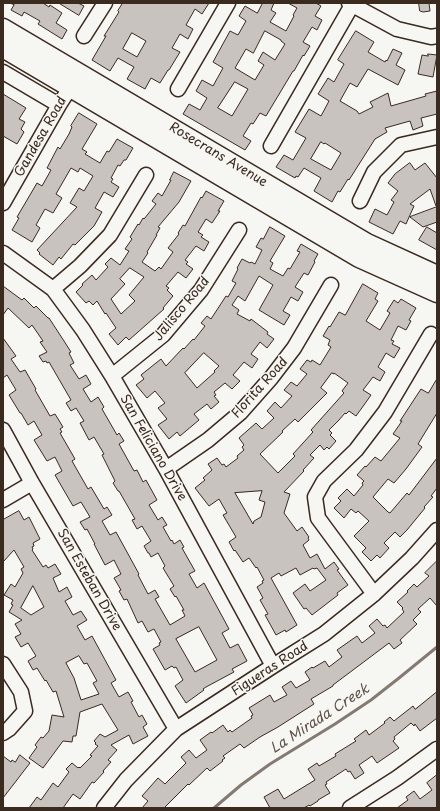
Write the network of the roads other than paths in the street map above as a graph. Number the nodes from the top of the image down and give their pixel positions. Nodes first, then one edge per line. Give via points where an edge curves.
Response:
1 (105, 3) edge
2 (228, 3) edge
3 (351, 4) edge
4 (3, 28) edge
5 (84, 36) dead end
6 (437, 36) edge
7 (3, 48) edge
8 (3, 72) edge
9 (75, 80) junction
10 (178, 89) dead end
11 (59, 105) junction
12 (437, 137) edge
13 (271, 146) dead end
14 (146, 175) dead end
15 (360, 201) dead end
16 (3, 202) edge
17 (239, 230) dead end
18 (3, 253) edge
19 (437, 275) edge
20 (331, 285) dead end
21 (53, 289) junction
22 (437, 293) edge
23 (431, 334) dead end
24 (112, 376) junction
25 (3, 430) edge
26 (166, 469) junction
27 (32, 483) junction
28 (3, 500) edge
29 (437, 530) edge
30 (374, 594) junction
31 (3, 664) edge
32 (273, 666) junction
33 (176, 729) junction
34 (3, 733) edge
35 (437, 749) edge
36 (104, 808) edge
37 (350, 808) edge

1 - 5 street
2 - 10 street
3 - 6 street via 397,29
3 - 13 street
4 - 9 main road, Rosecrans Avenue
7 - 9 main road, Rosecrans Avenue
8 - 11 street
9 - 11 street, Gandesa Road
9 - 19 main road, Rosecrans Avenue via 367,243
9 - 22 main road, Rosecrans Avenue via 359,258
11 - 16 street, Gandesa Road
12 - 15 street via 401,145 374,172
14 - 21 street via 110,235
17 - 24 street, Jalisco Road via 201,290 167,330
18 - 21 street, San Feliciano Drive
20 - 26 street, Florita Road via 294,348 240,413 208,440
21 - 24 street, San Feliciano Drive
23 - 30 street via 385,412 356,450 324,481 315,497 318,518
24 - 26 street, San Feliciano Drive
25 - 27 street, San Esteban Drive
26 - 32 street, San Feliciano Drive
27 - 28 street
27 - 33 street, San Esteban Drive
29 - 30 street, Figueras Road
30 - 32 street, Figueras Road via 324,634
31 - 34 street via 21,692 25,712
32 - 33 street, Figueras Road
33 - 36 street, Figueras Road via 126,780
35 - 37 street

